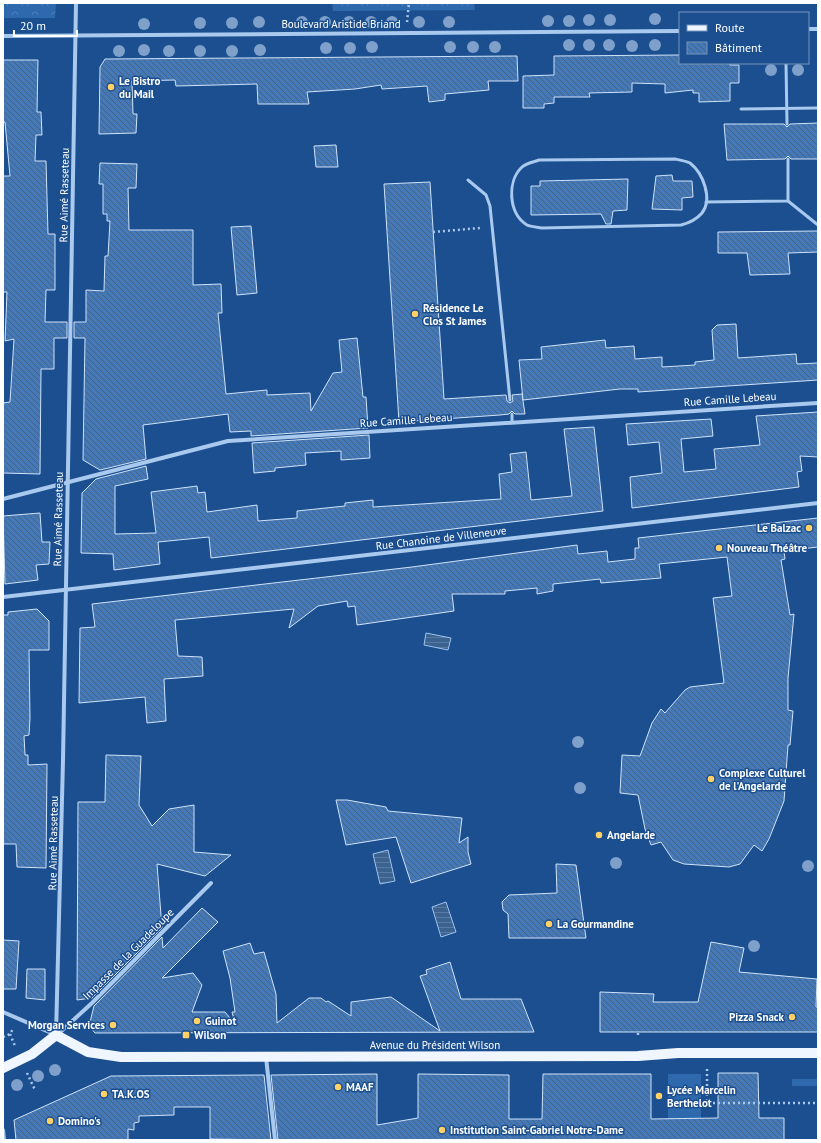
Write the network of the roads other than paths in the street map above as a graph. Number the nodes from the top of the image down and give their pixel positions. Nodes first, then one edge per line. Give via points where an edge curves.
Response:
1 (76, 3) edge
2 (679, 30) edge
3 (76, 35) junction
4 (3, 36) edge
5 (786, 64) edge
6 (787, 108) junction
7 (818, 108) edge
8 (741, 109) dead end
9 (787, 124) dead end
10 (788, 159) dead end
11 (468, 180) dead end
12 (788, 201) junction
13 (706, 202) junction
14 (818, 225) edge
15 (510, 400) dead end
16 (818, 403) edge
17 (512, 414) dead end
18 (512, 422) junction
19 (68, 483) junction
20 (3, 499) edge
21 (818, 503) edge
22 (66, 590) junction
23 (3, 597) edge
24 (211, 883) dead end
25 (3, 1012) edge
26 (56, 1035) junction
27 (818, 1053) edge
28 (266, 1057) junction
29 (3, 1068) edge
30 (3, 1130) edge
31 (4, 1140) edge
32 (275, 1140) edge

1 - 3 street, Rue Aimé Rasseteau
2 - 3 street, Boulevard Aristide Briand
3 - 4 street, Boulevard Aristide Briand
3 - 19 street, Rue Aimé Rasseteau
5 - 6 lane
6 - 7 lane
6 - 8 lane
6 - 9 lane
10 - 12 lane
11 - 15 lane via 486,195 490,206
12 - 13 lane
12 - 14 lane
13 - 13 lane via 701,175 689,162 675,159 539,160 523,165 513,177 511,194 515,212 527,224 542,228 681,226 693,221 702,212
16 - 18 street, Rue Camille Lebeau
17 - 18 lane
18 - 19 street, Rue Camille Lebeau via 228,441
19 - 20 street, Rue Camille Lebeau
19 - 22 street, Rue Aimé Rasseteau
21 - 22 street, Rue Chanoine de Villeneuve
22 - 23 street, Rue Chanoine de Villeneuve
22 - 26 street, Rue Aimé Rasseteau
24 - 26 street, Impasse de la Guadeloupe via 92,1003
25 - 26 street
26 - 28 main road, Avenue du Président Wilson via 88,1052 121,1057
26 - 29 main road via 32,1054
27 - 28 main road, Avenue du Président Wilson
28 - 32 street
30 - 31 street

